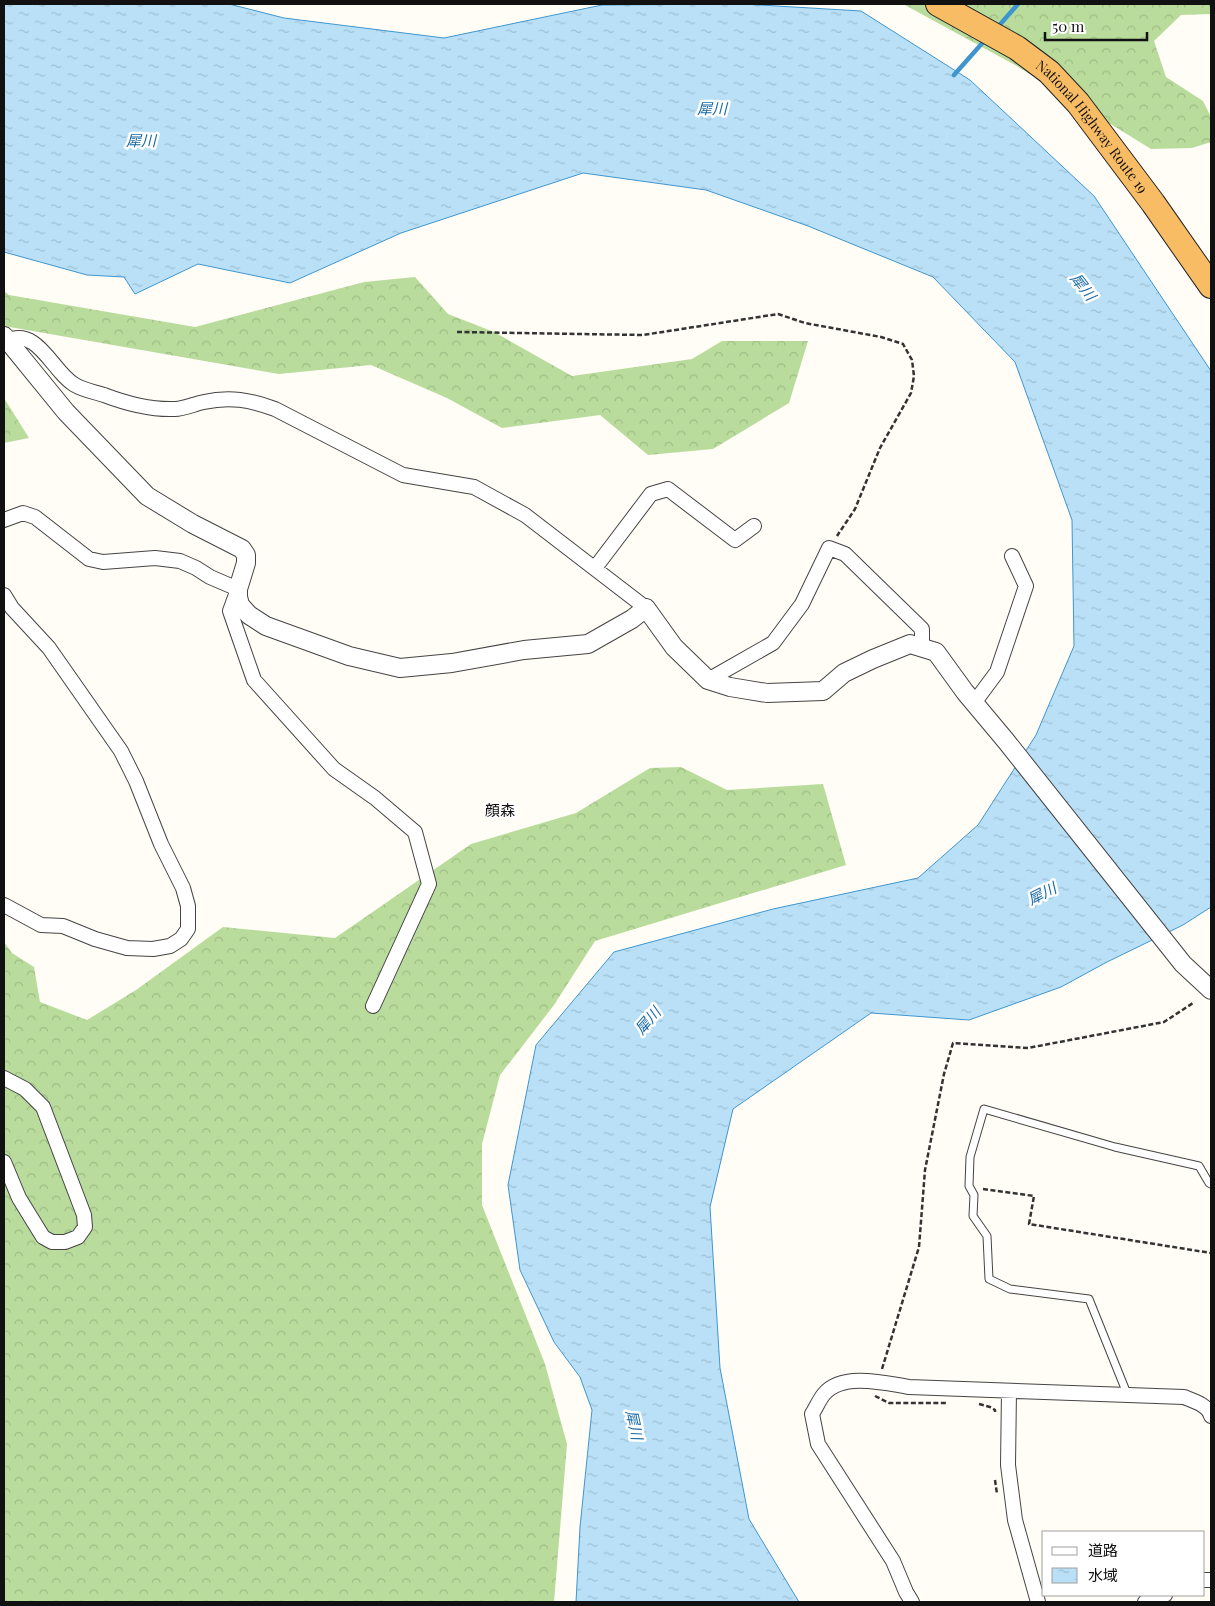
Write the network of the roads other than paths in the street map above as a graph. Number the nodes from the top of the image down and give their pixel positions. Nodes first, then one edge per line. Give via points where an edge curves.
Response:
1 (938, 4) edge
2 (1211, 286) edge
3 (6, 339) edge
4 (4, 520) edge
5 (754, 526) dead end
6 (1012, 556) dead end
7 (595, 568) junction
8 (238, 589) junction
9 (4, 595) edge
10 (646, 608) junction
11 (922, 648) junction
12 (708, 680) junction
13 (974, 703) junction
14 (4, 905) edge
15 (1211, 990) edge
16 (373, 1006) dead end
17 (4, 1078) edge
18 (4, 1162) edge
19 (1211, 1184) edge
20 (1009, 1391) junction
21 (1129, 1396) junction
22 (1211, 1416) edge
23 (1161, 1596) edge
24 (912, 1602) edge
25 (1038, 1602) edge
26 (1145, 1602) edge

1 - 2 highway, National Highway Route 19 via 1017,48 1049,72 1078,102
3 - 7 street via 28,339 74,385 153,410 178,409 226,398 275,409 403,475 474,487 525,515
3 - 8 street via 66,412 147,496 242,549 246,563
4 - 8 street via 23,513 35,516 89,559 103,562 155,558 180,561
5 - 7 street via 735,540 668,489 651,494
6 - 13 street via 1026,586 997,672
7 - 10 street
8 - 10 street via 240,605 249,616 266,626 349,656 400,668 588,644
8 - 16 street via 230,611 254,680 334,769 415,832 428,884
9 - 14 street via 49,648 121,751 183,888 188,906 188,929 170,946 128,948 63,926 41,925
10 - 12 street via 674,647
11 - 12 street via 910,644 872,658 823,690 768,693
11 - 12 street via 922,629 845,554 829,548 802,604 773,643
11 - 13 street via 936,652
13 - 15 street via 1183,964
17 - 18 street via 25,1088 43,1107 84,1215 85,1227 78,1237 52,1242 43,1237 19,1198
19 - 21 lane via 1199,1166 1115,1147 984,1109 970,1157 969,1186 974,1195 973,1216 987,1236 989,1279 1010,1289 1089,1299
20 - 21 street
20 - 24 street via 844,1382 825,1393 812,1414 818,1444 893,1561
20 - 25 street via 1008,1465 1015,1520
21 - 22 street via 1184,1397 1202,1405
23 - 26 street

